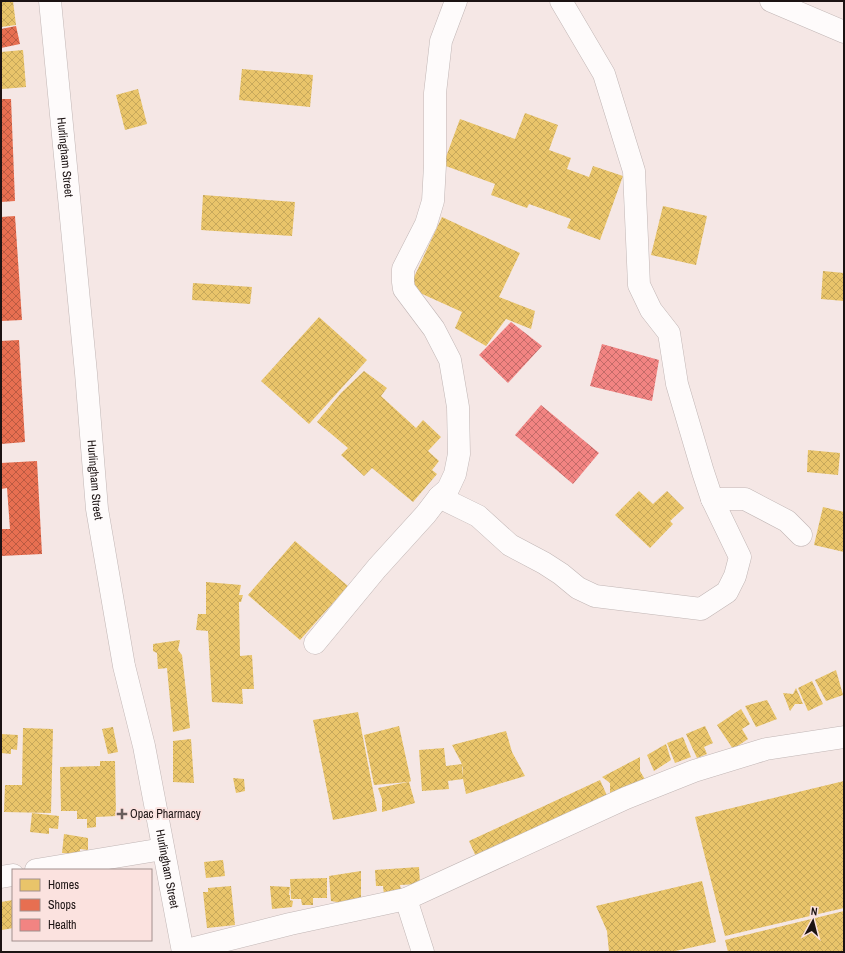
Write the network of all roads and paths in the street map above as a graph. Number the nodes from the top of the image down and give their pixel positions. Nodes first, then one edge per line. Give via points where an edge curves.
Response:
1 (50, 1) edge
2 (456, 1) edge
3 (561, 1) edge
4 (771, 1) edge
5 (844, 32) edge
6 (439, 497) junction
7 (712, 499) junction
8 (801, 535) dead end
9 (315, 643) dead end
10 (844, 737) edge
11 (163, 849) junction
12 (42, 869) edge
13 (12, 875) edge
14 (1, 877) edge
15 (406, 899) junction
16 (183, 951) edge
17 (423, 952) edge

1 - 11 street, Hurlingham Street via 97,509 124,666 144,746
2 - 6 street via 441,41 435,93 433,202 426,224 403,269 402,276 404,289 434,329 450,360 458,407 459,454 455,474 448,489
3 - 7 street via 604,74 634,171 639,285 651,310 669,333 677,384
4 - 5 street
6 - 7 street via 478,516 510,546 544,563 578,588 594,596 701,609 727,592 740,557
6 - 9 street
7 - 8 street via 745,499 786,521
10 - 15 street via 766,749 694,771 626,798
11 - 12 street
11 - 16 street, Hurlingham Street
13 - 14 street
15 - 16 street
15 - 17 street

